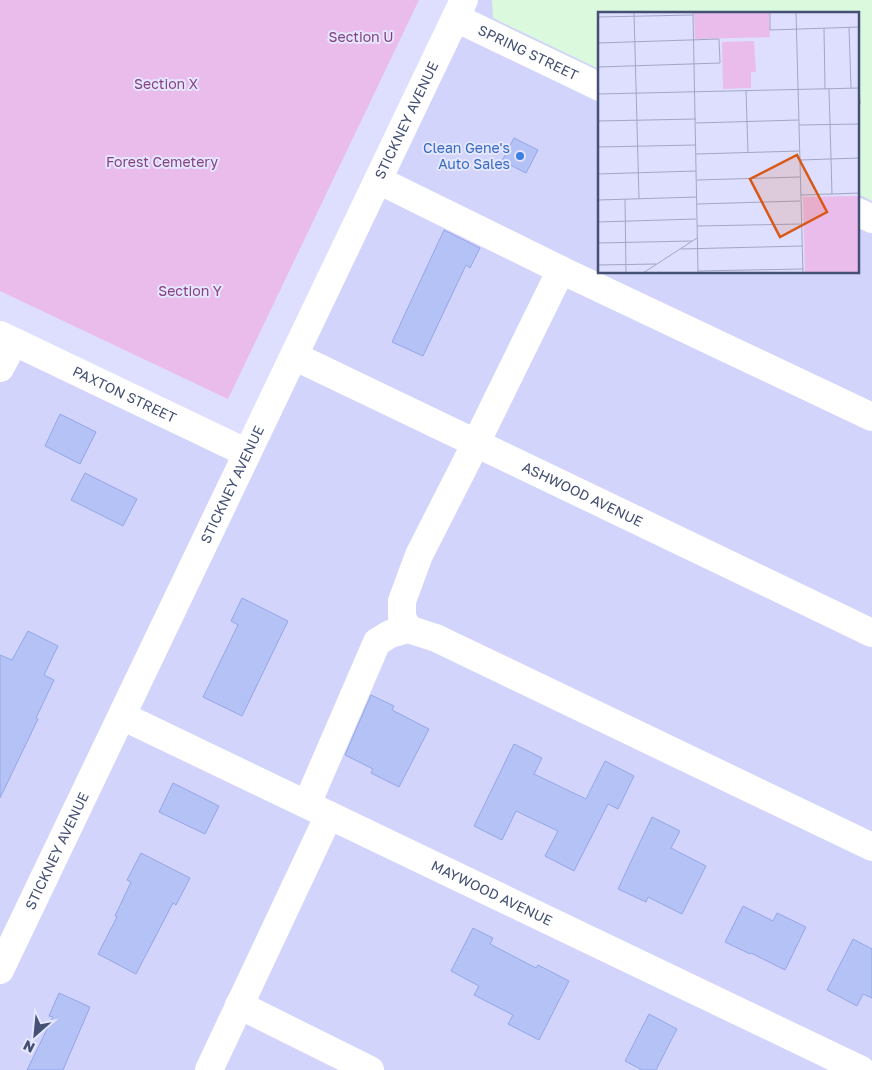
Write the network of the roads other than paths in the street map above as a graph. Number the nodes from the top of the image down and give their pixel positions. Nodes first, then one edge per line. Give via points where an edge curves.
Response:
1 (460, 9) edge
2 (598, 86) edge
3 (378, 180) junction
4 (860, 213) edge
5 (872, 219) edge
6 (561, 270) junction
7 (7, 338) edge
8 (294, 356) junction
9 (0, 368) edge
10 (872, 417) edge
11 (476, 443) junction
12 (247, 453) junction
13 (408, 629) junction
14 (872, 633) edge
15 (122, 716) junction
16 (318, 810) junction
17 (872, 847) edge
18 (0, 970) edge
19 (239, 1005) junction
20 (209, 1070) edge
21 (370, 1070) edge
22 (861, 1070) edge

1 - 2 street, SPRING STREET
1 - 3 street, STICKNEY AVENUE
3 - 6 street
3 - 8 street, STICKNEY AVENUE
4 - 5 street
6 - 10 street
6 - 11 street
7 - 9 street
7 - 12 street, PAXTON STREET
8 - 11 street, ASHWOOD AVENUE
8 - 12 street, STICKNEY AVENUE
11 - 13 street via 408,583 402,601 402,617
11 - 14 street, ASHWOOD AVENUE
12 - 15 street, STICKNEY AVENUE
13 - 16 street via 390,634 378,642
13 - 17 street via 436,638
15 - 16 street, MAYWOOD AVENUE
15 - 18 street, STICKNEY AVENUE
16 - 19 street
16 - 22 street, MAYWOOD AVENUE
19 - 20 street
19 - 21 street

